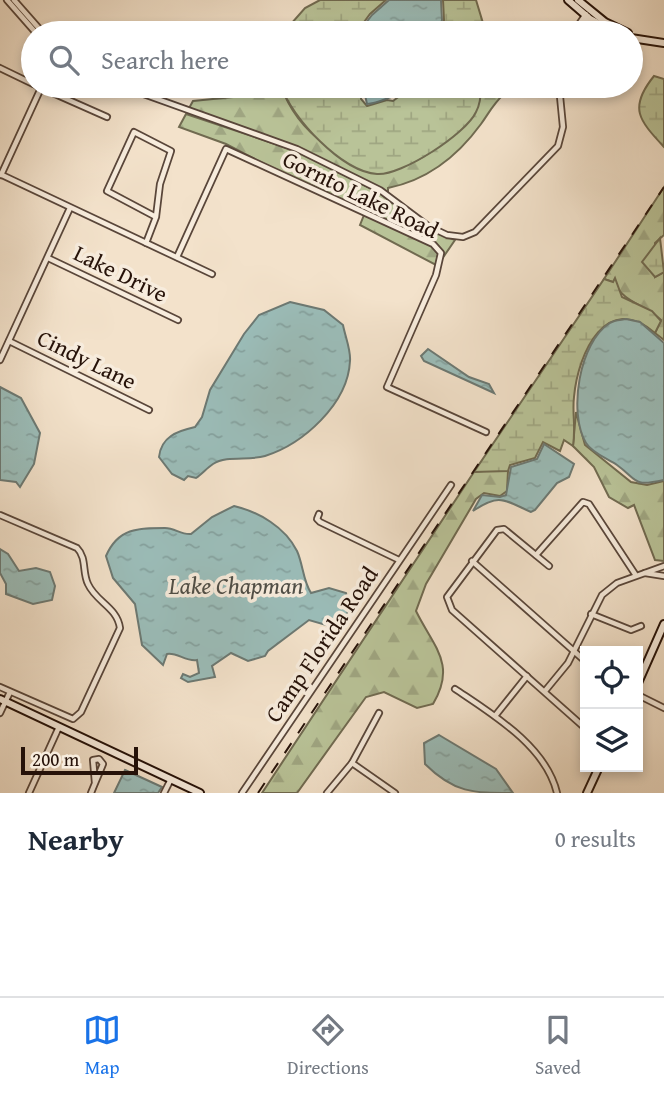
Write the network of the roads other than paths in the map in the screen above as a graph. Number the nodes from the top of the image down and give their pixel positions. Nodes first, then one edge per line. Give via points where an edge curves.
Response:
1 (6, 0) edge
2 (14, 0) edge
3 (568, 0) edge
4 (578, 0) edge
5 (587, 15) junction
6 (25, 21) edge
7 (32, 21) edge
8 (582, 21) edge
9 (585, 21) edge
10 (597, 21) edge
11 (600, 21) edge
12 (643, 37) edge
13 (664, 40) edge
14 (0, 68) edge
15 (21, 78) edge
16 (32, 98) edge
17 (64, 98) edge
18 (155, 98) edge
19 (560, 98) edge
20 (107, 117) dead end
21 (0, 175) edge
22 (70, 208) junction
23 (156, 217) junction
24 (146, 243) junction
25 (177, 257) junction
26 (48, 258) junction
27 (212, 274) dead end
28 (178, 320) dead end
29 (9, 341) junction
30 (0, 360) edge
31 (149, 410) dead end
32 (486, 432) dead end
33 (451, 485) dead end
34 (319, 514) dead end
35 (0, 515) edge
36 (536, 555) junction
37 (399, 560) junction
38 (472, 561) junction
39 (549, 566) dead end
40 (664, 566) edge
41 (638, 573) junction
42 (664, 576) edge
43 (592, 614) junction
44 (664, 624) edge
45 (641, 626) dead end
46 (573, 652) junction
47 (580, 657) edge
48 (643, 672) edge
49 (527, 676) junction
50 (0, 687) edge
51 (455, 689) dead end
52 (545, 691) junction
53 (10, 692) junction
54 (643, 698) edge
55 (3, 700) edge
56 (664, 708) edge
57 (0, 713) edge
58 (379, 713) dead end
59 (495, 716) junction
60 (580, 723) edge
61 (59, 727) junction
62 (352, 763) junction
63 (597, 772) edge
64 (171, 779) junction
65 (95, 783) junction
66 (29, 793) edge
67 (91, 793) edge
68 (164, 793) edge
69 (200, 793) edge
70 (242, 793) edge
71 (327, 793) edge
72 (395, 793) edge
73 (557, 793) edge
74 (587, 793) edge

1 - 6 street
2 - 7 street
3 - 5 street
4 - 5 street
5 - 8 street
5 - 9 street
5 - 10 street
5 - 11 street
12 - 13 street
14 - 15 street
16 - 21 street
17 - 20 street
18 - 19 street via 297,149 380,190 432,228 459,238 479,228 557,149 564,127
21 - 22 street
22 - 24 street
22 - 26 street, Cindy Lane
23 - 23 street via 171,151 134,132 107,191
23 - 24 street
24 - 25 street
25 - 27 street
25 - 32 street, Gornto Lake Road via 226,149 433,244 441,253 436,275 387,387
26 - 28 street, Lake Drive
26 - 29 street, Cindy Lane
29 - 30 street, Cindy Lane
29 - 31 street, Cindy Lane
33 - 37 street
34 - 37 street, Camp Florida Road via 320,522
35 - 53 street via 77,548 88,584 115,612 120,628 78,716 67,718
36 - 38 street via 504,529 497,530
36 - 39 street
36 - 41 street via 583,502 589,504
37 - 70 street, Camp Florida Road
38 - 46 street
38 - 49 street via 447,597 452,610
40 - 41 street
41 - 42 street
41 - 43 street via 603,595
43 - 45 street via 631,630
43 - 46 street
44 - 48 street
46 - 47 street
46 - 52 street
49 - 52 street
49 - 59 street
50 - 53 street
51 - 59 street
52 - 60 street
53 - 55 street
54 - 56 street
55 - 57 street
55 - 61 street
58 - 62 street
59 - 73 street via 541,761
61 - 64 street
61 - 66 street
62 - 71 street
62 - 72 street
63 - 74 street
64 - 68 street
64 - 69 street
65 - 65 street via 103,764 99,759 93,760
65 - 67 street

